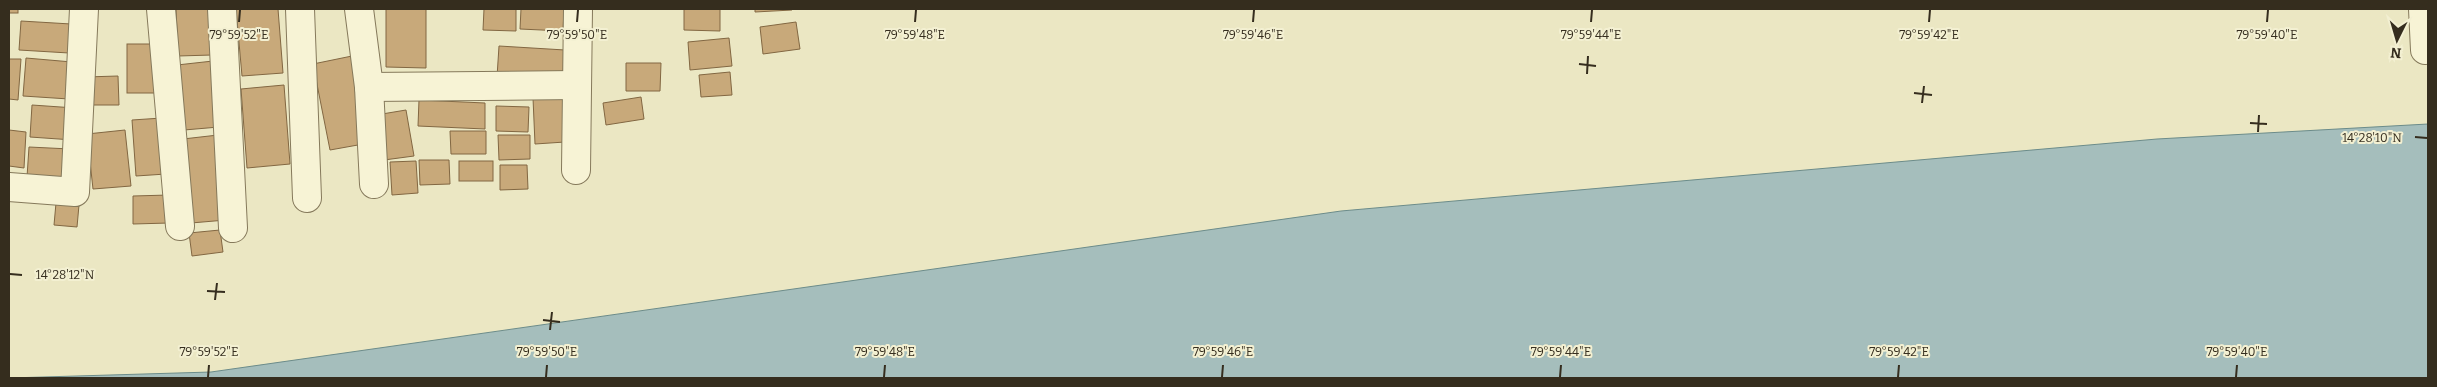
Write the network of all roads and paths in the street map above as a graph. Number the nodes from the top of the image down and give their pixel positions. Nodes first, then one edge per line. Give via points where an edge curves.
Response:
1 (84, 9) edge
2 (161, 9) edge
3 (222, 9) edge
4 (300, 9) edge
5 (360, 9) edge
6 (578, 9) edge
7 (2423, 9) edge
8 (2424, 50) dead end
9 (575, 85) junction
10 (369, 87) junction
11 (576, 170) dead end
12 (374, 184) dead end
13 (9, 188) edge
14 (307, 198) dead end
15 (180, 226) dead end
16 (234, 228) dead end

1 - 13 street via 75,192
2 - 15 street
3 - 16 street
4 - 14 street
5 - 10 street
6 - 9 street
7 - 8 street
9 - 10 street
9 - 11 street
10 - 12 street

